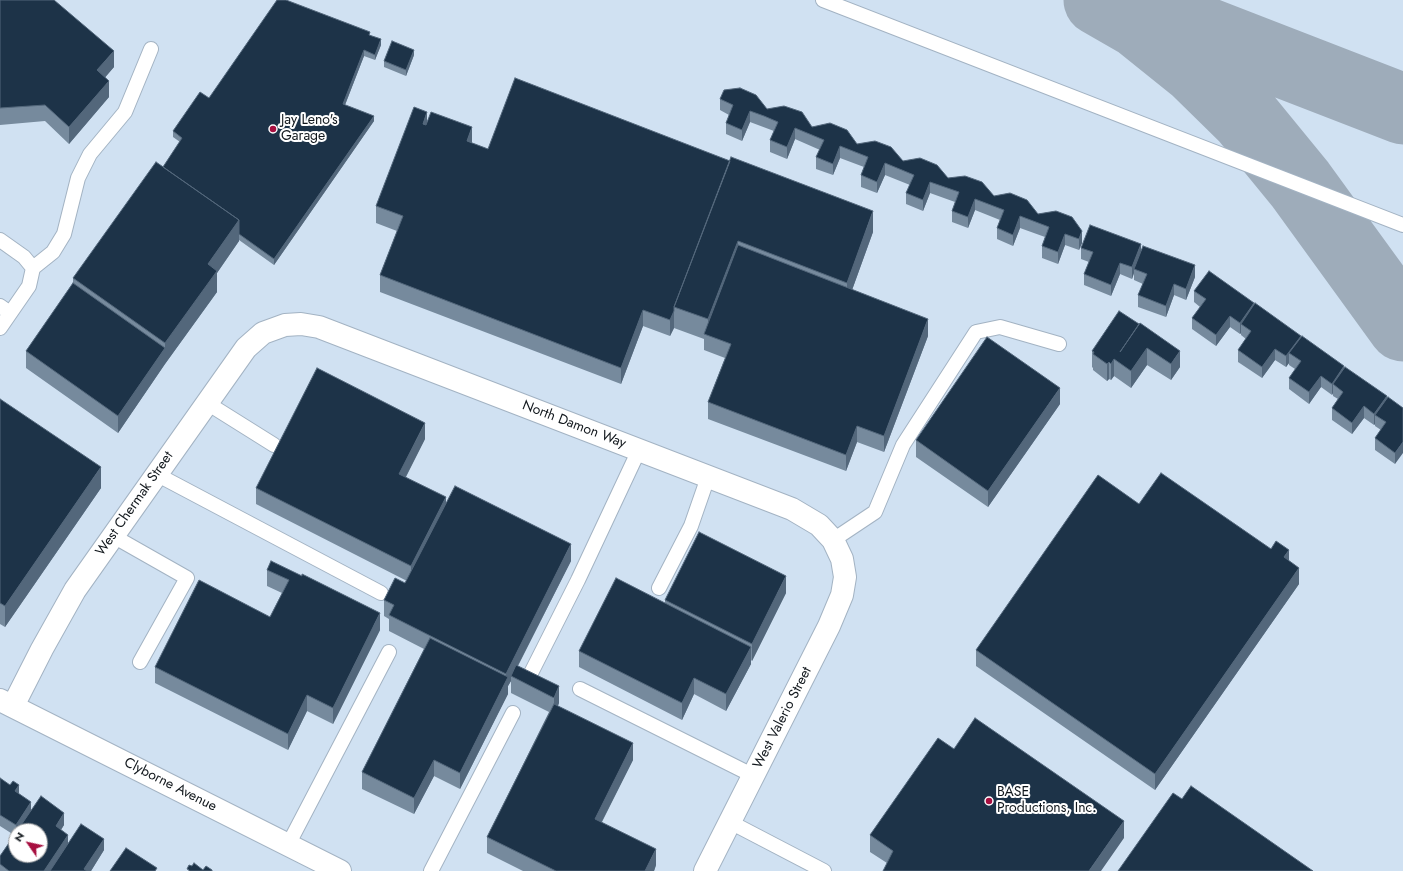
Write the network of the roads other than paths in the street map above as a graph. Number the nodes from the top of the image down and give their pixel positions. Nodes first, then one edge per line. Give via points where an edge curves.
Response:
1 (823, 0) edge
2 (151, 50) dead end
3 (1403, 225) edge
4 (0, 240) edge
5 (33, 268) junction
6 (5, 310) edge
7 (285, 325) joint
8 (0, 328) edge
9 (1059, 344) dead end
10 (206, 403) junction
11 (274, 445) dead end
12 (639, 450) junction
13 (156, 474) junction
14 (708, 476) junction
15 (113, 536) junction
16 (832, 540) junction
17 (842, 559) joint
18 (659, 588) dead end
19 (381, 593) dead end
20 (389, 652) dead end
21 (140, 662) dead end
22 (530, 675) edge
23 (580, 689) dead end
24 (7, 703) edge
25 (513, 713) dead end
26 (754, 776) junction
27 (730, 822) junction
28 (288, 845) junction
29 (340, 871) edge
30 (431, 871) edge
31 (705, 871) edge
32 (824, 871) edge

1 - 3 lane
2 - 5 lane via 125,112 90,154 78,178 64,234 53,252
4 - 5 lane via 24,257
5 - 6 lane via 29,286
6 - 8 lane
7 - 10 street, West Chermak Street via 263,333 246,348
7 - 12 street, North Damon Way via 301,324 334,332
9 - 16 lane via 1000,327 976,332 903,445 876,512
10 - 11 lane
10 - 13 street, West Chermak Street
12 - 14 street, North Damon Way
12 - 22 lane
13 - 15 street, West Chermak Street
13 - 19 lane
14 - 16 street, North Damon Way via 792,509 819,525
14 - 18 lane via 691,526
15 - 21 lane via 192,581
15 - 24 street, West Chermak Street via 75,590 42,649
16 - 17 street, North Damon Way
17 - 26 street, West Valerio Street via 845,576 842,596
20 - 28 lane
23 - 26 lane
24 - 28 street, Clyborne Avenue
25 - 30 lane
26 - 27 street, West Valerio Street
27 - 31 street, West Valerio Street
27 - 32 lane
28 - 29 street, Clyborne Avenue

